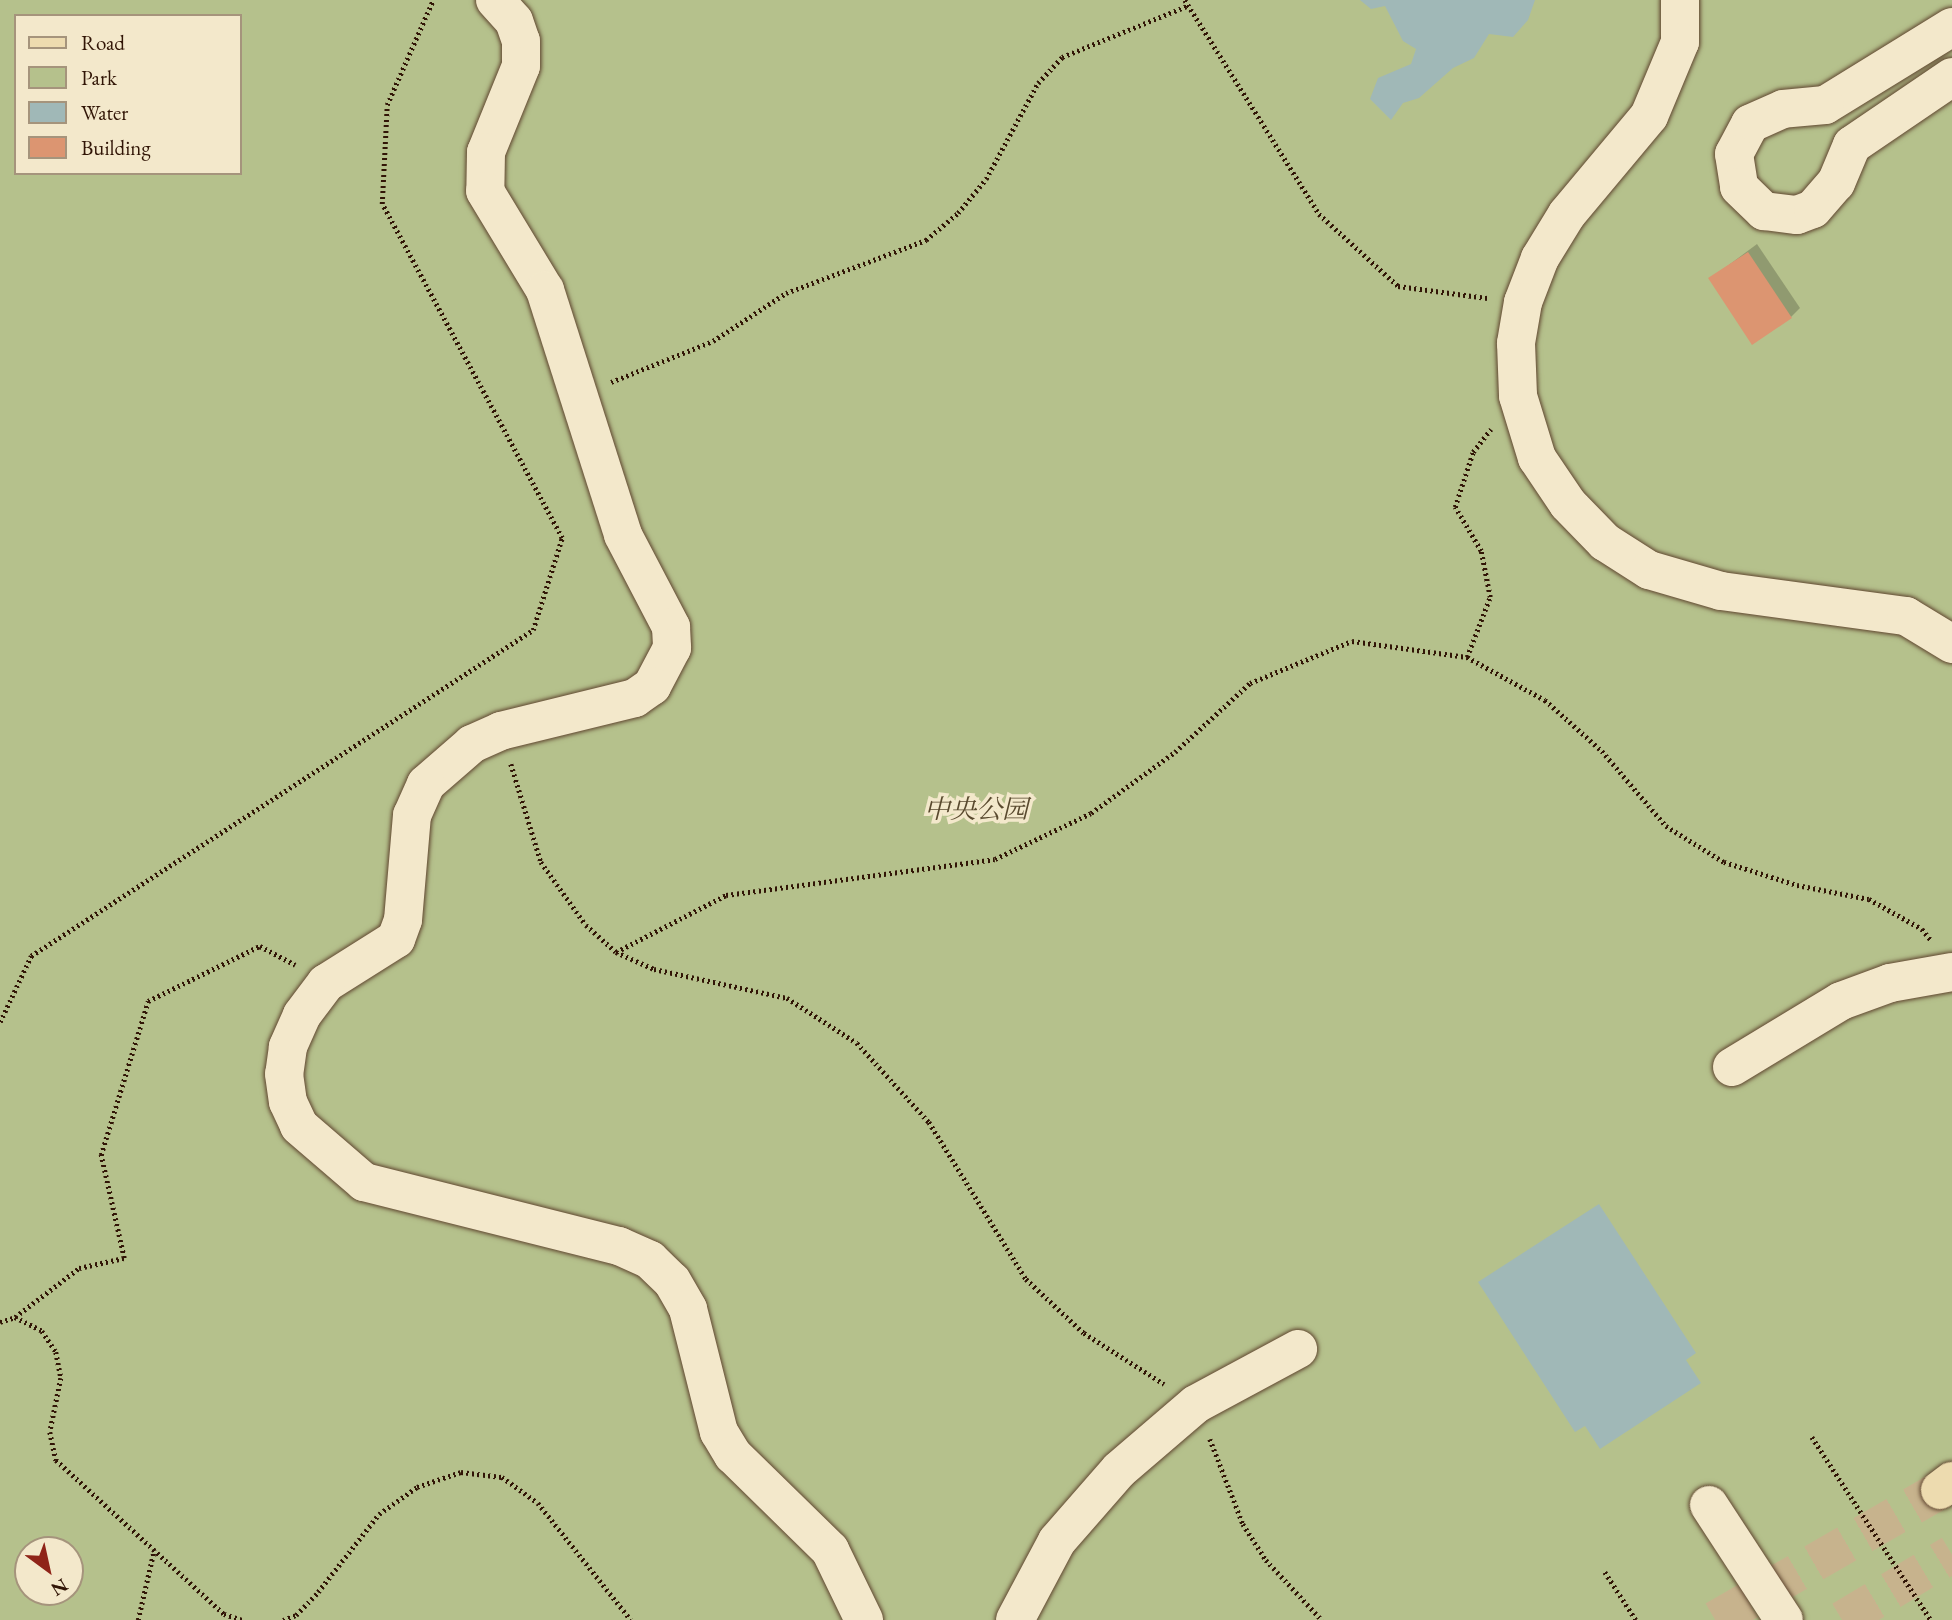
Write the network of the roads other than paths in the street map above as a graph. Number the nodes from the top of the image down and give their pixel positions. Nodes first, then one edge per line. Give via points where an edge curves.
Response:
1 (495, 0) edge
2 (1680, 0) edge
3 (1952, 27) edge
4 (1952, 77) edge
5 (1952, 644) edge
6 (1944, 959) edge
7 (1732, 1068) dead end
8 (1298, 1349) dead end
9 (1709, 1505) dead end
10 (864, 1620) edge
11 (1015, 1620) edge
12 (1784, 1620) edge

1 - 10 street via 514,21 521,41 521,66 486,152 485,191 545,290 623,535 671,628 672,648 652,686 635,698 501,731 472,744 426,784 412,815 403,920 396,939 326,983 302,1015 288,1047 285,1084 299,1126 364,1182 619,1245 650,1260 672,1282 688,1309 719,1432 733,1455 830,1550
2 - 5 street via 1680,42 1649,116 1567,214 1540,258 1522,302 1516,343 1518,396 1537,458 1568,504 1605,542 1649,570 1721,591 1906,616
3 - 4 street via 1825,106 1783,109 1750,124 1734,154 1740,187 1764,211 1797,215 1813,209 1836,183 1852,145
6 - 7 street via 1842,1001
8 - 11 street via 1196,1404 1119,1470 1057,1541
9 - 12 street

